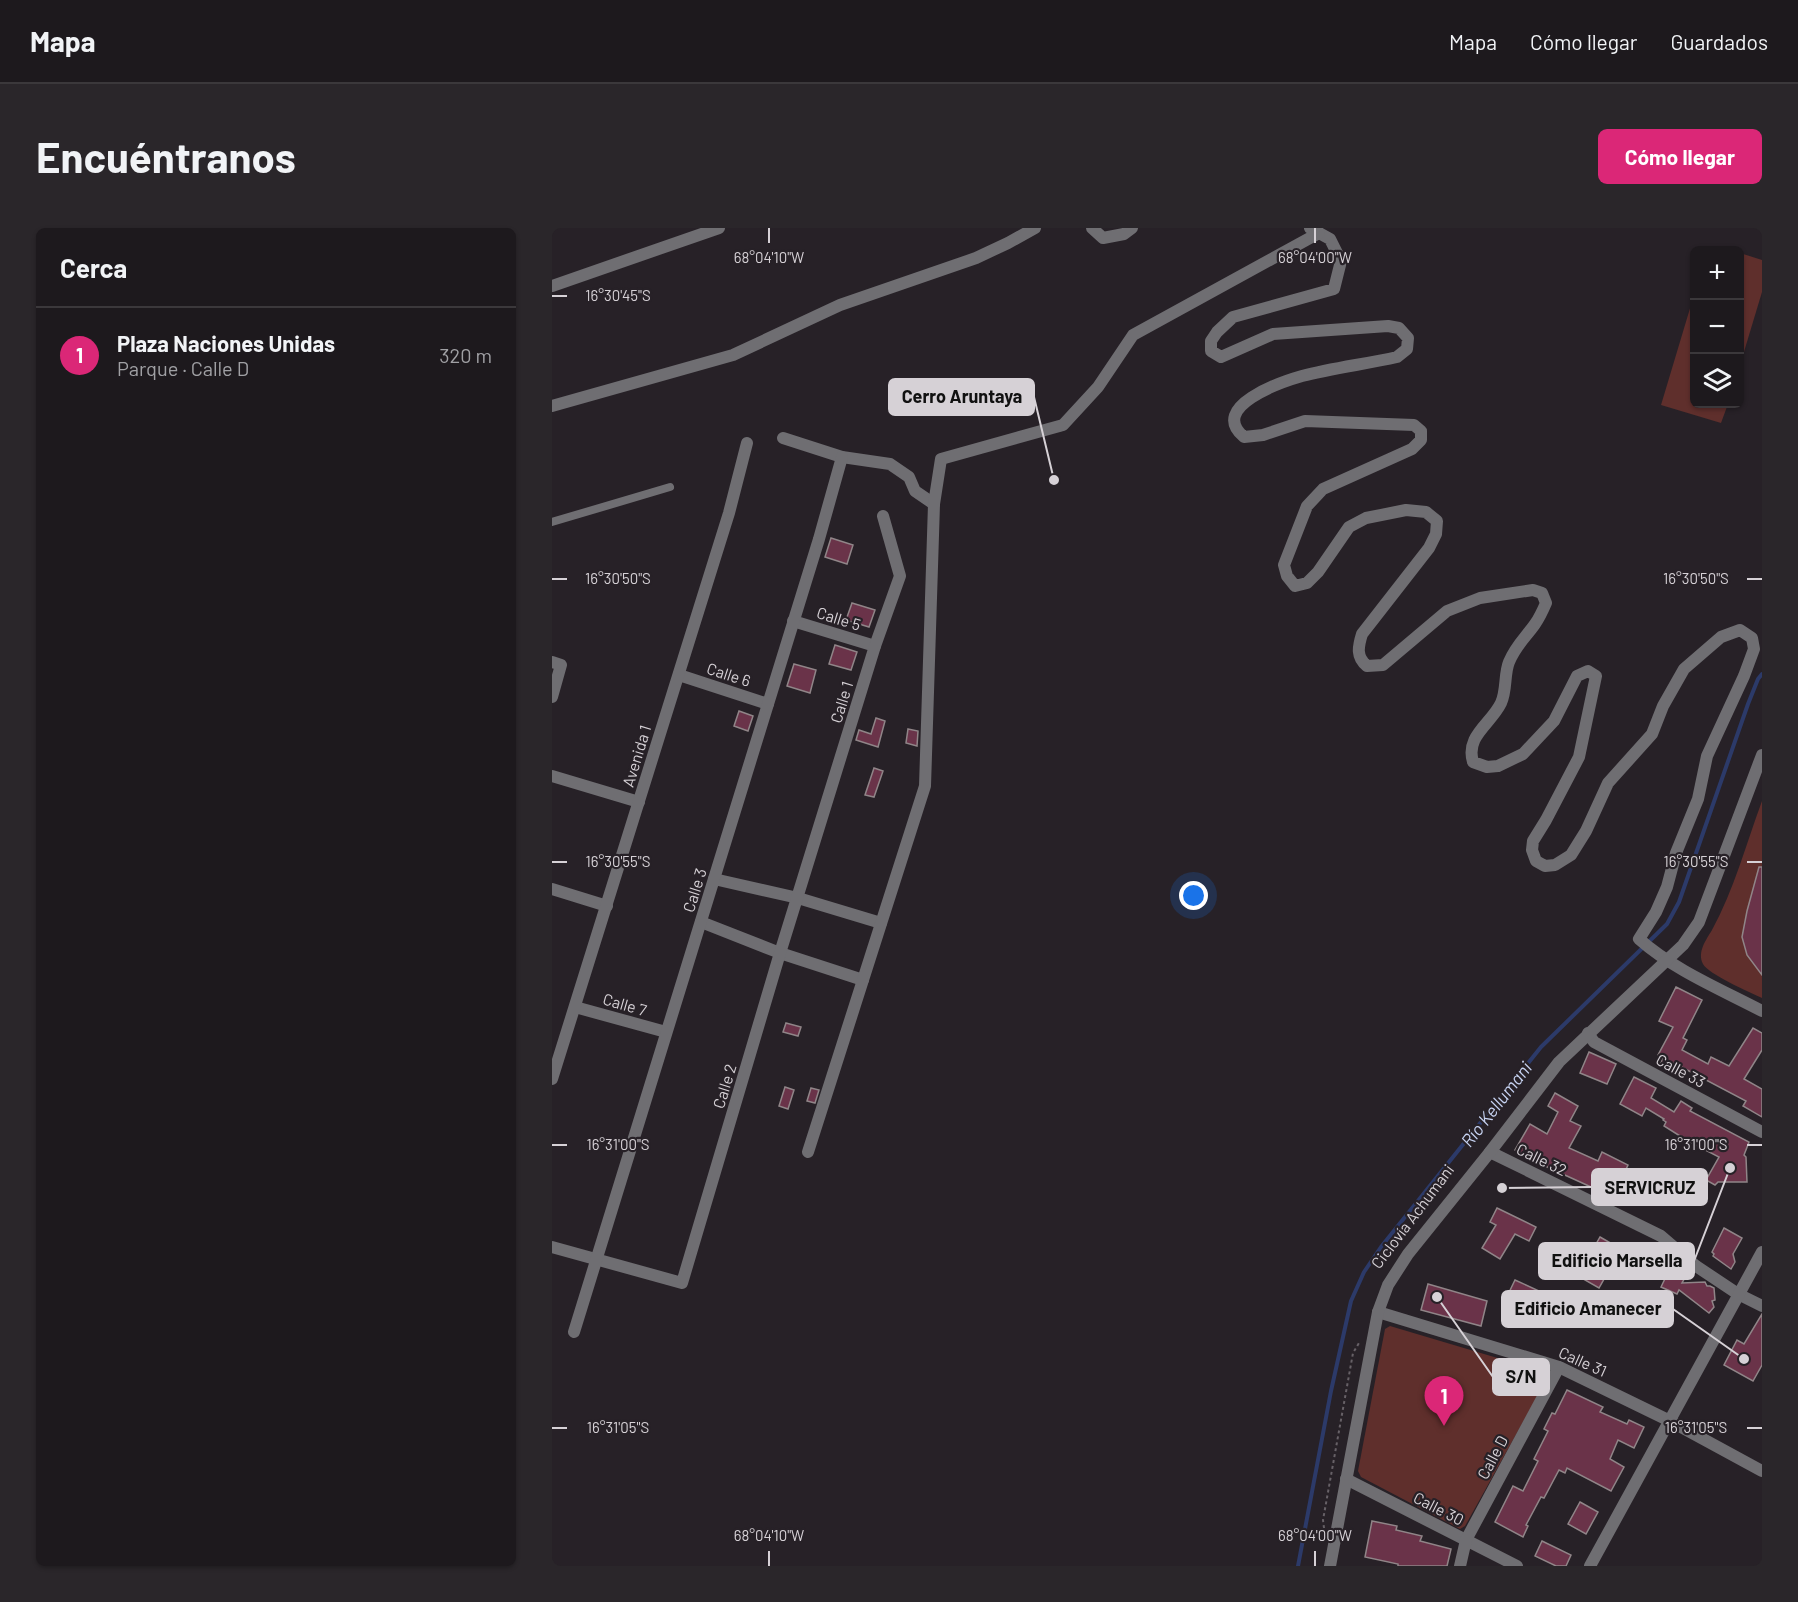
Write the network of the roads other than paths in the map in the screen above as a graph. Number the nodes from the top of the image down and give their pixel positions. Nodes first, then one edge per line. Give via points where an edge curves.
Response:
1 (719, 228) edge
2 (1035, 228) edge
3 (1092, 228) edge
4 (1132, 228) edge
5 (1314, 230) edge
6 (552, 286) edge
7 (552, 406) edge
8 (783, 438) dead end
9 (747, 442) dead end
10 (842, 457) junction
11 (670, 487) dead end
12 (934, 504) junction
13 (884, 516) dead end
14 (552, 522) edge
15 (792, 621) junction
16 (875, 646) junction
17 (556, 663) edge
18 (679, 675) junction
19 (552, 697) edge
20 (768, 704) junction
21 (1762, 755) edge
22 (552, 776) edge
23 (639, 802) junction
24 (714, 879) junction
25 (552, 889) edge
26 (798, 898) junction
27 (607, 906) junction
28 (701, 922) junction
29 (881, 923) junction
30 (780, 953) junction
31 (1667, 960) junction
32 (863, 980) junction
33 (575, 1007) junction
34 (1762, 1011) edge
35 (666, 1032) junction
36 (1588, 1033) junction
37 (552, 1079) edge
38 (1762, 1132) edge
39 (808, 1152) dead end
40 (1490, 1152) junction
41 (552, 1247) edge
42 (1762, 1252) edge
43 (597, 1260) junction
44 (1738, 1294) junction
45 (1762, 1306) edge
46 (1378, 1312) junction
47 (574, 1332) dead end
48 (1559, 1367) junction
49 (1670, 1421) junction
50 (1762, 1471) edge
51 (1346, 1479) junction
52 (1466, 1540) junction
53 (1330, 1566) edge
54 (1460, 1566) edge
55 (1517, 1566) edge
56 (1590, 1566) edge

1 - 6 street
2 - 7 street via 976,258 840,305 733,355
3 - 4 street via 1103,238 1124,234
5 - 12 street via 1133,335 1098,387 1062,425 941,459
5 - 31 street via 1330,239 1341,261 1334,289 1233,317 1211,341 1211,351 1221,357 1273,334 1388,326 1399,328 1408,338 1407,349 1397,357 1302,376 1252,396 1235,413 1238,432 1244,437 1263,435 1305,421 1414,425 1421,431 1421,440 1412,449 1323,489 1307,506 1284,565 1287,576 1295,586 1307,583 1349,527 1366,518 1406,510 1426,512 1437,521 1429,548 1362,634 1358,647 1361,661 1367,666 1383,665 1447,611 1480,598 1533,590 1542,593 1546,603 1508,664 1502,701 1475,737 1470,752 1473,762 1487,767 1522,754 1554,721 1577,676 1588,671 1596,676 1579,757 1533,841 1536,861 1545,866 1555,865 1570,855 1608,783 1652,734 1684,669 1721,637 1740,630 1752,638 1754,649 1707,756 1698,799 1667,887 1640,939
8 - 10 street
9 - 18 street, Avenida 1
10 - 12 street via 890,464 909,477 915,491
10 - 15 street, Calle 3
11 - 14 lane
12 - 29 street via 925,786
13 - 16 street, Calle 1 via 900,576
15 - 16 street, Calle 5
15 - 20 street, Calle 3
16 - 26 street, Calle 1
17 - 19 street
18 - 20 street, Calle 6
18 - 23 street, Avenida 1
20 - 24 street, Calle 3
21 - 31 street via 1700,922
22 - 23 street
23 - 27 street, Avenida 1
24 - 26 street
24 - 28 street, Calle 3
25 - 27 street
26 - 29 street
26 - 30 street, Calle 2
27 - 33 street, Avenida 1
28 - 30 street
28 - 35 street, Calle 3
29 - 32 street
30 - 32 street
30 - 43 street, Calle 2 via 682,1283
31 - 34 street
31 - 36 street
32 - 39 street
33 - 35 street, Calle 7
33 - 37 street, Avenida 1
35 - 43 street, Calle 3
36 - 38 street, Calle 33 via 1594,1042
36 - 40 street via 1559,1062
40 - 44 street, Calle 32 via 1661,1236
40 - 46 street via 1402,1262
41 - 43 street
42 - 44 street
43 - 47 street, Calle 3
44 - 45 street, Calle 32
44 - 49 street
46 - 48 street, Calle 31
46 - 51 street
48 - 49 street, Calle 31
48 - 52 street, Calle D
49 - 50 street, Calle 31
49 - 56 street
51 - 52 street, Calle 30
51 - 53 street
52 - 54 street, Calle D
52 - 55 street, Calle 30

